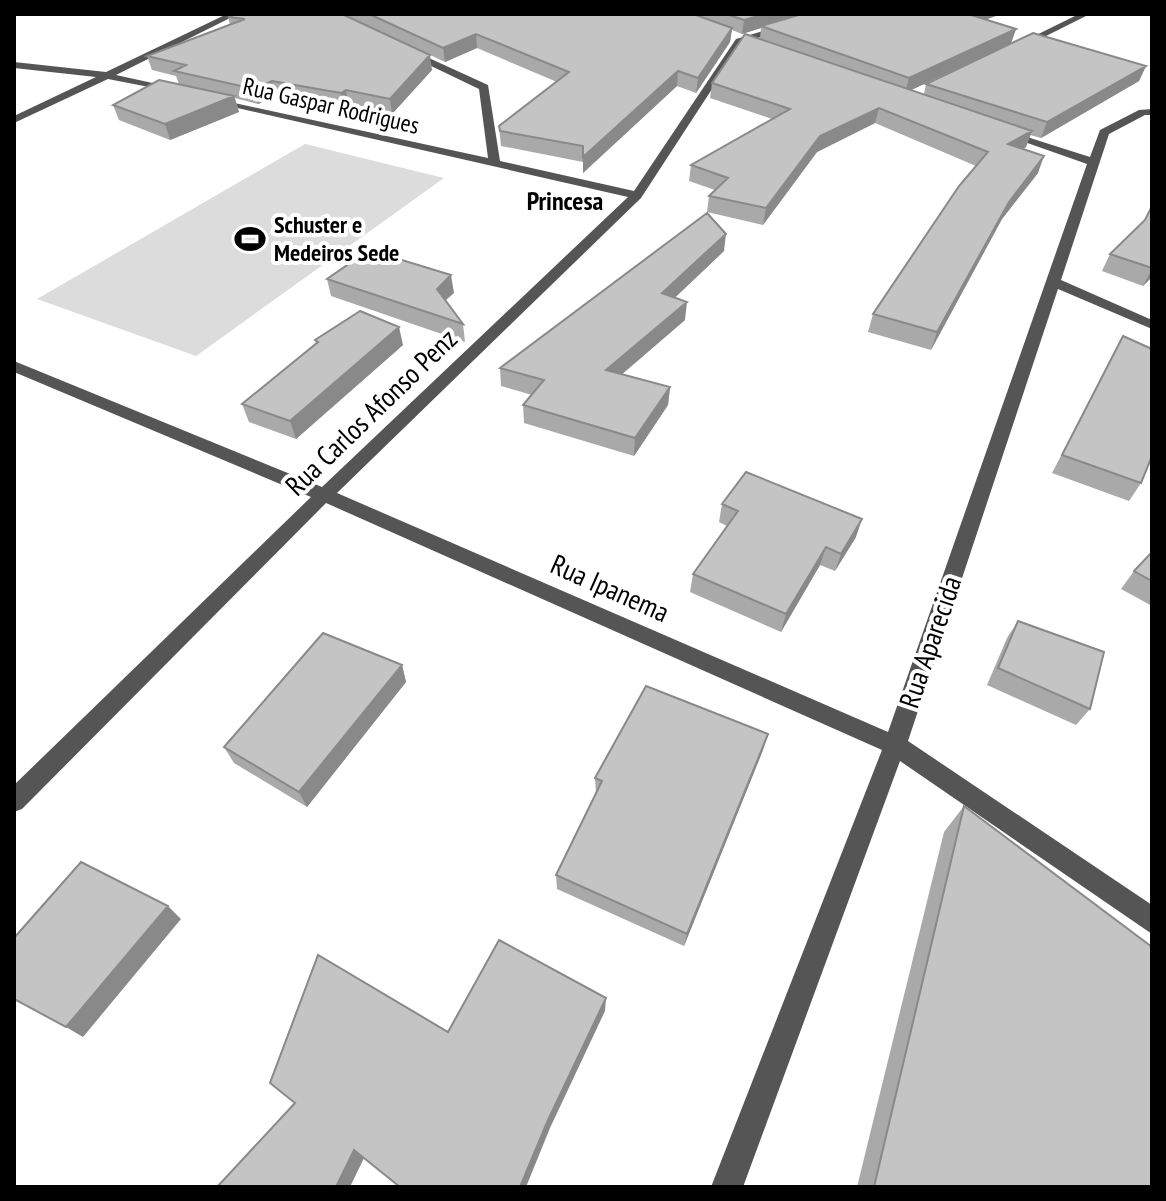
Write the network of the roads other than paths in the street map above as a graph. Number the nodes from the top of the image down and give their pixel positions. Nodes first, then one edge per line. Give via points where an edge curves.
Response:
1 (234, 14) edge
2 (829, 14) edge
3 (1086, 14) edge
4 (398, 47) edge
5 (1002, 54) edge
6 (14, 65) edge
7 (105, 75) junction
8 (1148, 112) edge
9 (14, 120) edge
10 (992, 129) edge
11 (1094, 162) junction
12 (495, 164) junction
13 (637, 195) junction
14 (1052, 281) junction
15 (1152, 325) edge
16 (14, 366) edge
17 (324, 495) junction
18 (895, 745) junction
19 (14, 801) edge
20 (1152, 921) edge
21 (727, 1187) edge

1 - 7 street
2 - 13 street, Rua Carlos Afonso Penz via 739,40
3 - 5 street
4 - 12 street via 484,87
6 - 7 street, Rua Gaspar Rodrigues
7 - 9 street
7 - 12 street, Rua Gaspar Rodrigues
8 - 11 street, Rua Aparecida via 1104,132
10 - 11 street
11 - 14 street, Rua Aparecida
12 - 13 street, Rua Gaspar Rodrigues
13 - 17 street, Rua Carlos Afonso Penz
14 - 15 street
14 - 18 street, Rua Aparecida
16 - 17 street, Rua Ipanema
17 - 18 street, Rua Ipanema
17 - 19 street, Rua Carlos Afonso Penz
18 - 20 street, Rua Ipanema
18 - 21 street, Rua Aparecida

